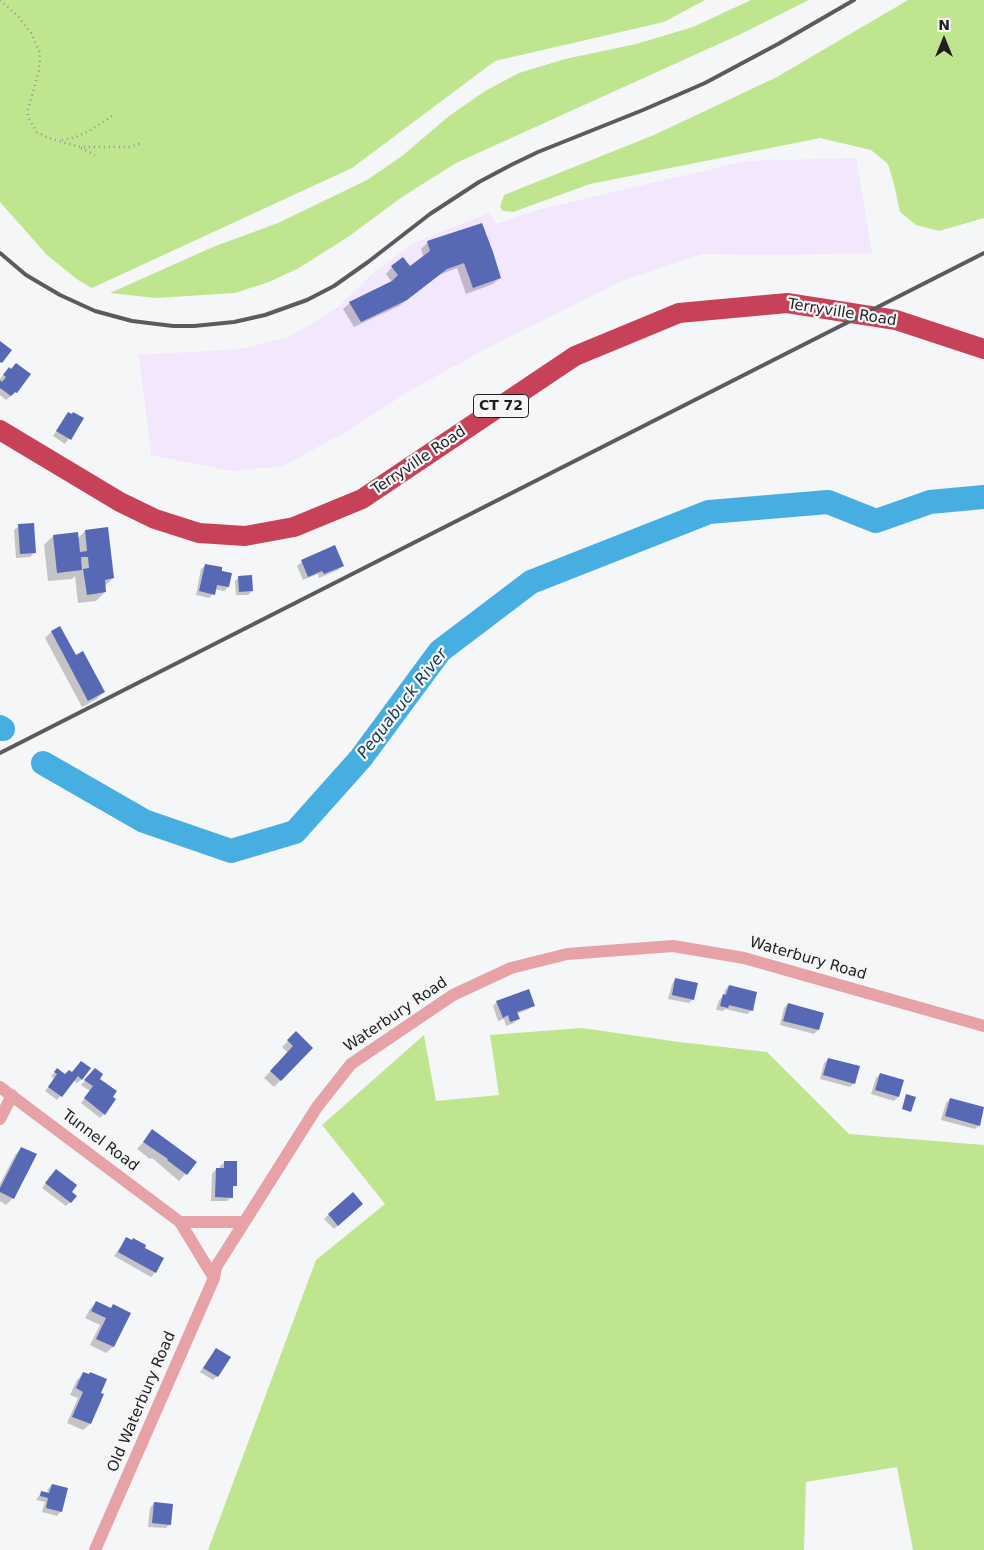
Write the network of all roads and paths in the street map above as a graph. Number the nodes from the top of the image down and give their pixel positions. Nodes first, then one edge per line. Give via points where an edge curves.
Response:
1 (0, 0) edge
2 (112, 116) dead end
3 (61, 140) junction
4 (143, 143) dead end
5 (78, 146) junction
6 (95, 155) dead end
7 (984, 349) edge
8 (0, 430) edge
9 (984, 1026) edge
10 (0, 1087) edge
11 (12, 1095) junction
12 (0, 1119) edge
13 (180, 1222) junction
14 (244, 1222) junction
15 (215, 1272) junction
16 (96, 1550) edge

1 - 3 path via 31,33 40,53 39,70 28,110 32,125 48,138
2 - 3 path via 89,131
3 - 5 path
4 - 5 path via 129,147
5 - 6 path
7 - 8 highway, Terryville Road / CT 72 via 896,320 787,303 679,313 575,356 362,499 294,527 245,536 199,533 155,519 120,502
9 - 14 street, Waterbury Road via 744,958 674,946 568,954 512,968 453,995 351,1064 317,1107
10 - 11 street, Tunnel Road
11 - 12 street
11 - 13 street, Tunnel Road
13 - 14 street
13 - 15 street, Tunnel Road
14 - 15 street, Waterbury Road
15 - 16 street, Old Waterbury Road

